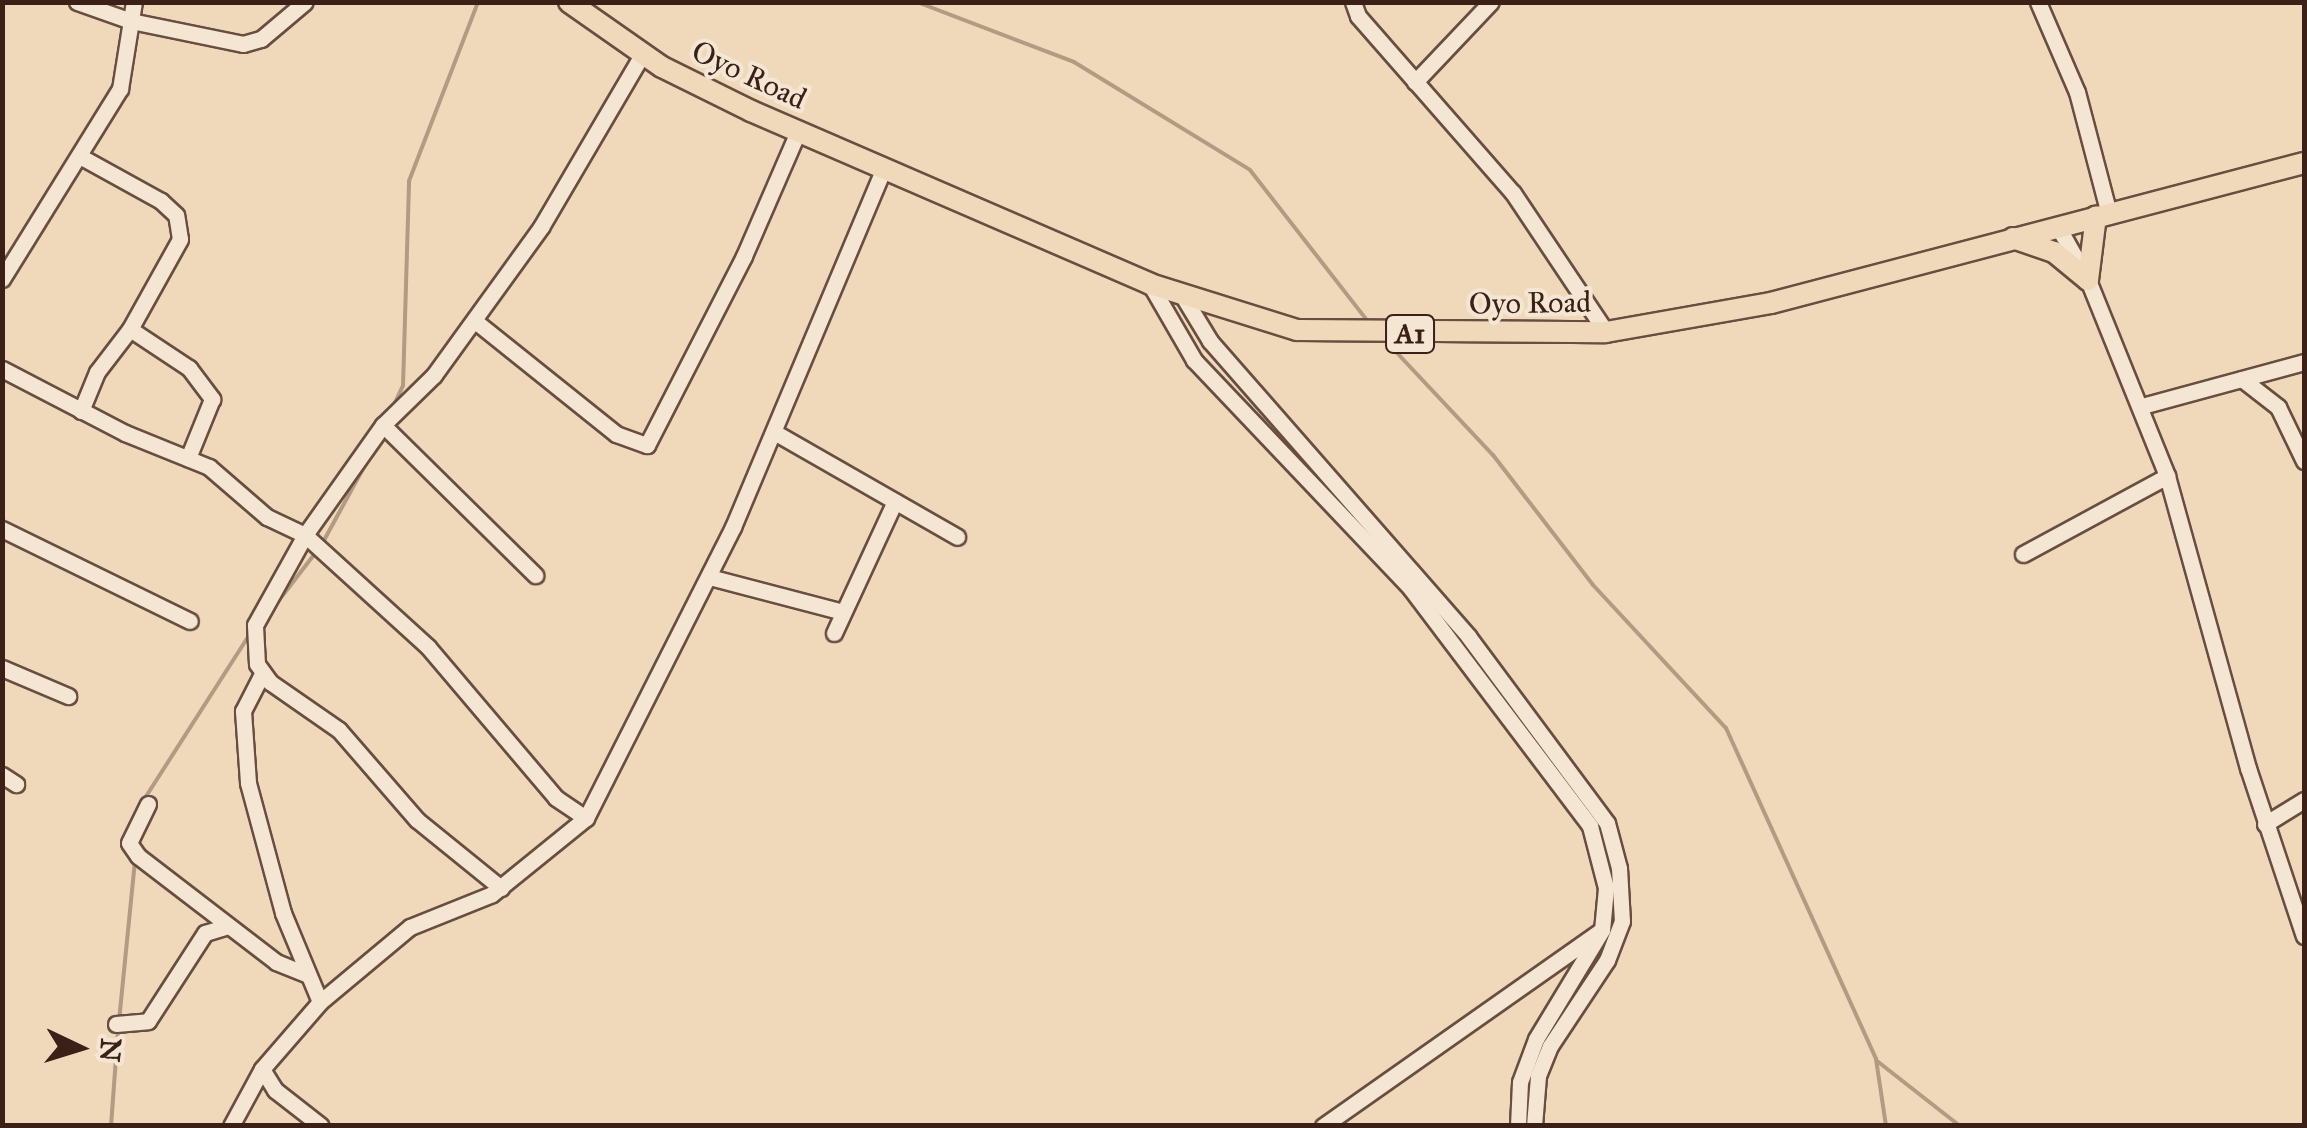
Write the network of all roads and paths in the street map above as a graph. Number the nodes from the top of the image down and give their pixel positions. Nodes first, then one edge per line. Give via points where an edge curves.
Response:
1 (77, 2) edge
2 (134, 2) edge
3 (305, 2) edge
4 (569, 2) edge
5 (1353, 2) edge
6 (1491, 2) edge
7 (2038, 2) edge
8 (131, 21) junction
9 (643, 53) junction
10 (1416, 82) junction
11 (798, 132) junction
12 (83, 158) junction
13 (2304, 163) edge
14 (884, 168) junction
15 (2102, 213) junction
16 (2058, 225) junction
17 (2013, 238) junction
18 (2, 279) edge
19 (2088, 280) junction
20 (1150, 284) junction
21 (1184, 298) junction
22 (474, 321) junction
23 (130, 329) junction
24 (1606, 332) junction
25 (2304, 362) edge
26 (2, 369) edge
27 (2242, 379) junction
28 (2142, 406) junction
29 (80, 412) junction
30 (383, 425) junction
31 (774, 432) junction
32 (188, 458) junction
33 (2304, 461) edge
34 (2167, 476) junction
35 (895, 501) junction
36 (2, 529) edge
37 (956, 537) dead end
38 (314, 544) junction
39 (2024, 554) dead end
40 (534, 575) dead end
41 (710, 577) junction
42 (843, 612) junction
43 (190, 621) dead end
44 (834, 633) dead end
45 (2, 668) edge
46 (262, 674) junction
47 (68, 696) dead end
48 (2304, 800) edge
49 (148, 804) dead end
50 (586, 818) junction
51 (2265, 824) junction
52 (501, 888) junction
53 (1622, 921) junction
54 (228, 926) junction
55 (1602, 930) junction
56 (2304, 936) edge
57 (309, 975) junction
58 (320, 1002) junction
59 (116, 1024) dead end
60 (262, 1069) junction
61 (231, 1126) edge
62 (321, 1126) edge
63 (1323, 1126) edge
64 (1518, 1126) edge
65 (1534, 1126) edge

1 - 8 street
2 - 8 street
3 - 8 street via 261,39 244,44
4 - 9 highway, Oyo Road / A1
5 - 10 street
6 - 10 street
7 - 15 street via 2077,92
8 - 12 street via 120,88
9 - 11 highway, Oyo Road / A1
9 - 22 street via 541,228
10 - 24 street via 1513,192
11 - 14 highway, Oyo Road / A1
11 - 22 street via 744,256 647,445 616,434
12 - 18 street
12 - 23 street via 161,201 179,224 174,254
13 - 15 highway, Oyo Road / A1
14 - 20 highway, Oyo Road / A1
14 - 31 street
15 - 16 highway, Oyo Road / A1
15 - 19 highway
16 - 17 highway, Oyo Road / A1
16 - 19 street
17 - 19 highway via 2054,252
17 - 24 highway, Oyo Road / A1 via 1771,303
19 - 28 street
20 - 21 highway, Oyo Road / A1
20 - 55 street via 1194,360 1411,589 1590,826 1606,888
21 - 24 highway, Oyo Road / A1 via 1314,331
21 - 53 street via 1210,341 1388,538 1598,807 1619,868
22 - 30 street via 434,375
23 - 29 street via 97,372
23 - 32 street via 190,368 212,399
25 - 27 street
26 - 29 street
27 - 28 street
27 - 33 street via 2278,407
28 - 34 street
29 - 32 street
30 - 38 street
30 - 40 street
31 - 35 street
31 - 41 street
32 - 38 street
34 - 39 street
34 - 51 street
35 - 37 street
35 - 42 street
36 - 43 street
38 - 46 street via 255,625
38 - 50 street via 428,647 556,798
41 - 42 street
41 - 50 street
42 - 44 street
45 - 47 street
46 - 52 street via 339,730 416,820
46 - 57 street via 243,711 248,783 264,856
48 - 51 street
49 - 54 street via 132,848
50 - 52 street
51 - 56 street
52 - 58 street via 410,927
53 - 55 street
53 - 65 street via 1607,960 1550,1046 1538,1076
54 - 57 street via 285,967
54 - 59 street via 205,933 148,1021
55 - 63 street
55 - 64 street via 1536,1038 1520,1082
57 - 58 street
58 - 60 street
60 - 61 street
60 - 62 street via 275,1090

